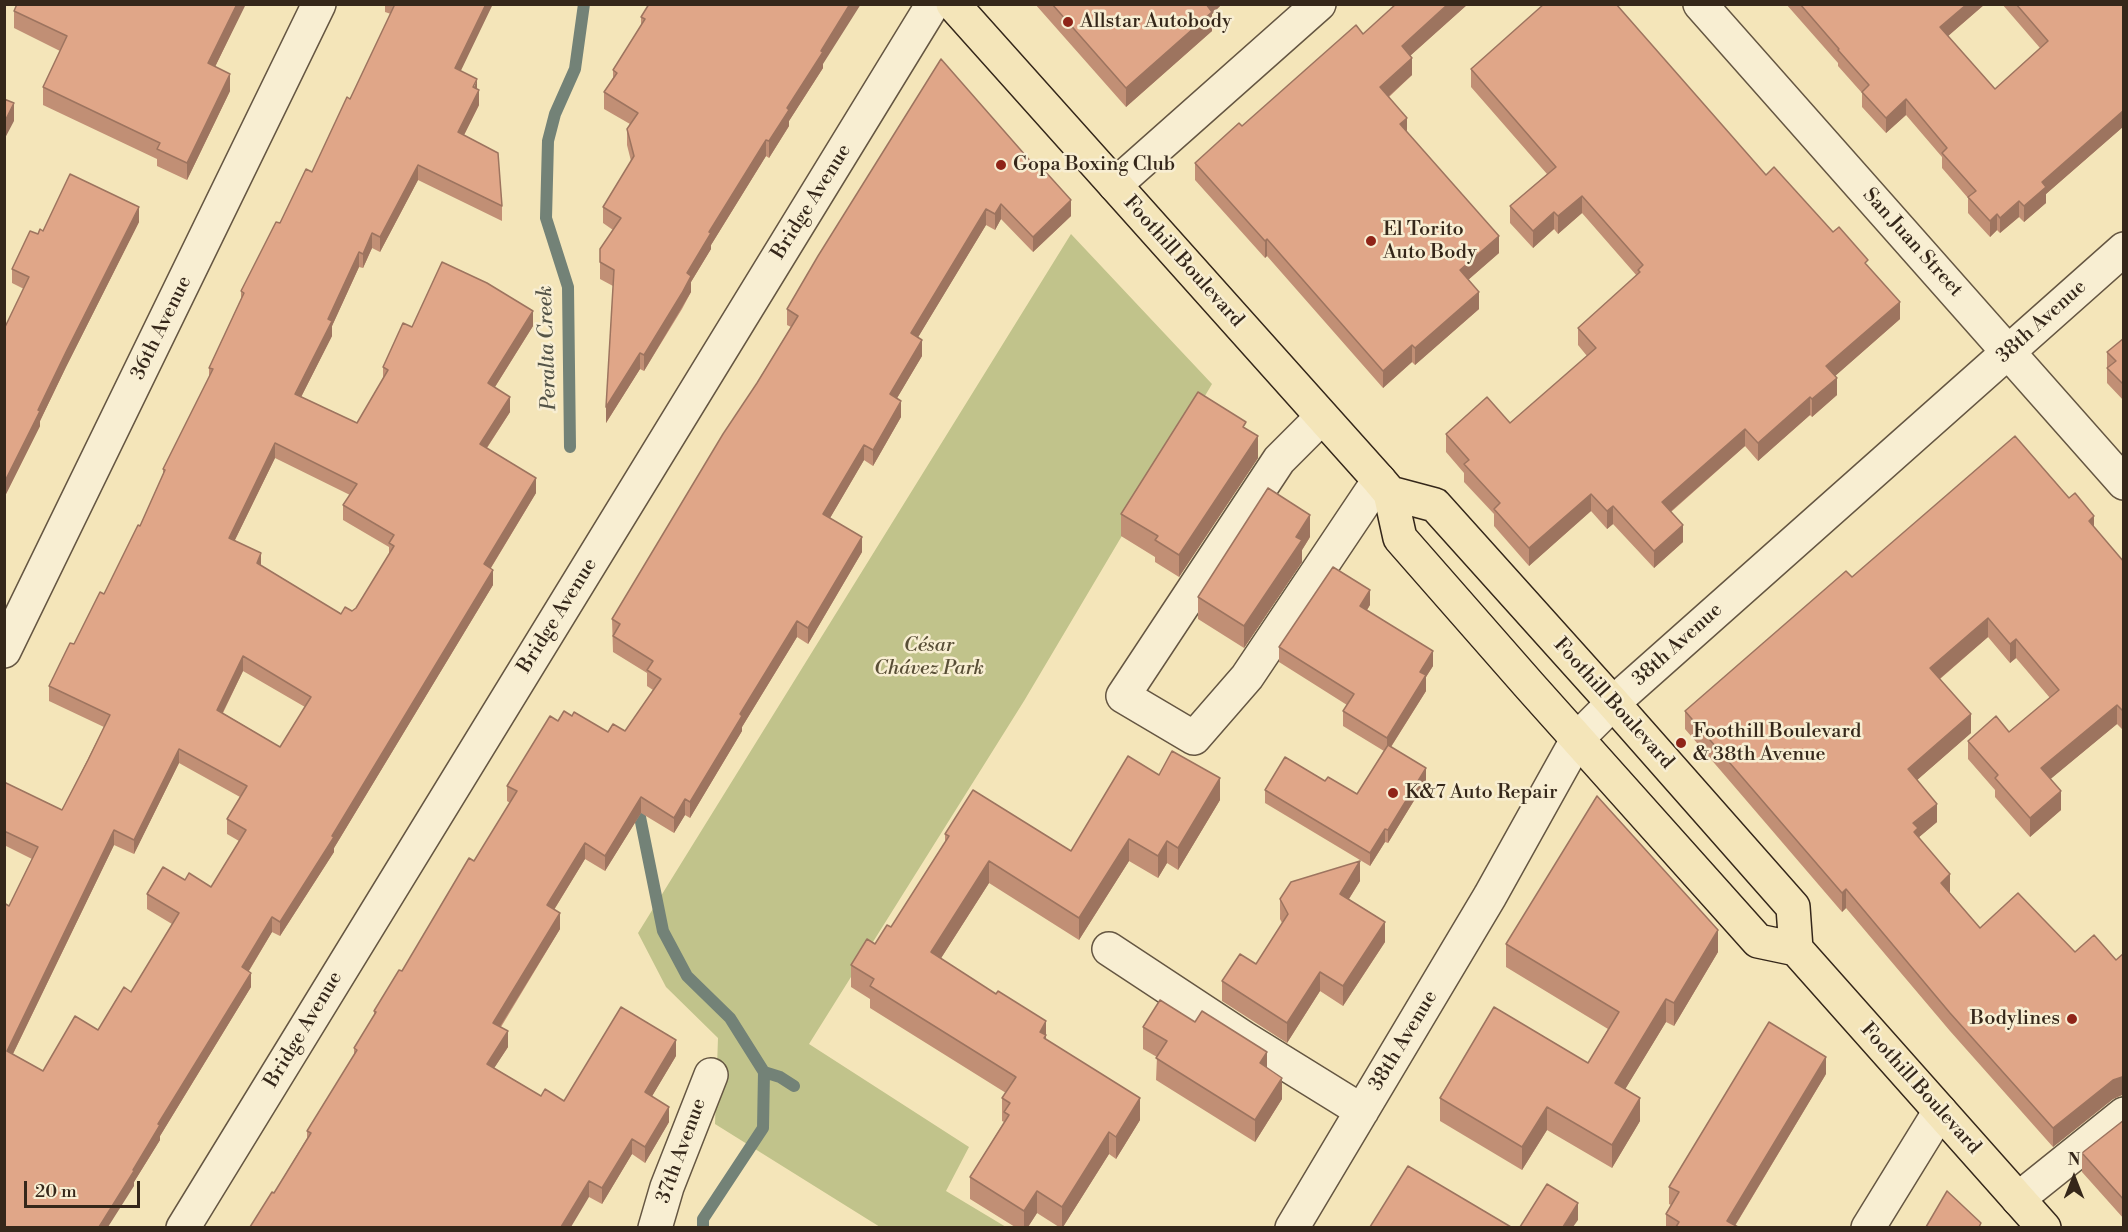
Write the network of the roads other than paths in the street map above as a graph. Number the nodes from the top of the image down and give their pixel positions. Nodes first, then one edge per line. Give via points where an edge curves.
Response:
1 (319, 4) edge
2 (933, 4) edge
3 (953, 4) edge
4 (1319, 4) edge
5 (1700, 4) edge
6 (1115, 185) junction
7 (2124, 249) edge
8 (2008, 352) junction
9 (1322, 418) junction
10 (2124, 483) edge
11 (1384, 487) junction
12 (4, 651) edge
13 (1613, 703) junction
14 (1578, 738) junction
15 (1109, 949) dead end
16 (1796, 949) junction
17 (711, 1075) dead end
18 (1362, 1111) junction
19 (1940, 1111) junction
20 (2124, 1114) edge
21 (2019, 1199) junction
22 (183, 1227) edge
23 (655, 1227) edge
24 (1292, 1227) edge
25 (1868, 1227) edge
26 (2044, 1227) edge

1 - 12 street, 36th Avenue
2 - 22 street, Bridge Avenue
3 - 6 main road, Foothill Boulevard
4 - 6 street
5 - 8 street, San Juan Street
6 - 9 main road, Foothill Boulevard
7 - 8 street, 38th Avenue
8 - 10 street, San Juan Street
8 - 13 street, 38th Avenue
9 - 11 main road, Foothill Boulevard
9 - 11 street via 1284,455 1123,696 1194,738 1247,677 1346,529
11 - 13 main road, Foothill Boulevard via 1435,505
11 - 14 main road, Foothill Boulevard via 1400,538
13 - 14 street, 38th Avenue
13 - 16 main road, Foothill Boulevard via 1793,906
14 - 16 main road, Foothill Boulevard via 1758,941
14 - 18 street, 38th Avenue via 1490,896
15 - 18 street
16 - 19 main road, Foothill Boulevard
17 - 23 street, 37th Avenue
18 - 24 street, 38th Avenue
19 - 21 main road, Foothill Boulevard
19 - 25 street
20 - 21 street
21 - 26 main road, Foothill Boulevard

